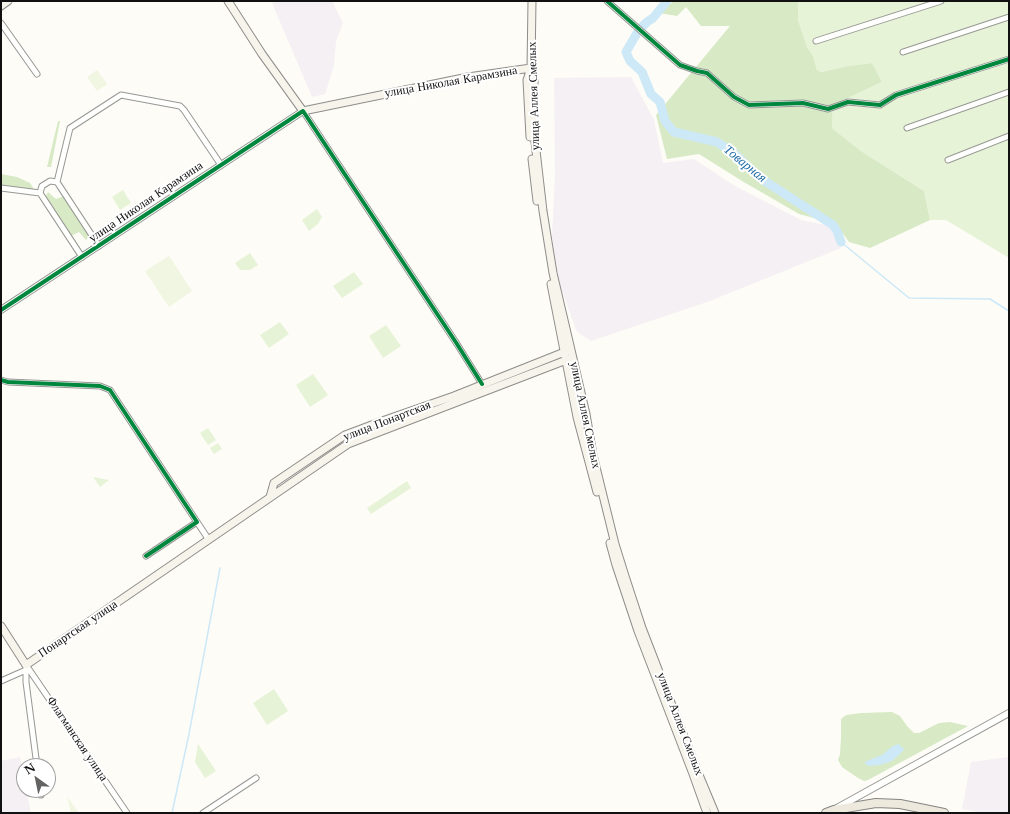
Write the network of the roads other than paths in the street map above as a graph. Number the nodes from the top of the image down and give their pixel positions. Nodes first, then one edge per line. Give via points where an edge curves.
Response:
1 (8, 1) edge
2 (228, 1) edge
3 (532, 1) edge
4 (607, 1) edge
5 (941, 1) edge
6 (1, 6) edge
7 (1009, 17) edge
8 (1, 23) edge
9 (816, 41) dead end
10 (903, 52) dead end
11 (1009, 59) edge
12 (531, 68) junction
13 (37, 74) dead end
14 (1009, 92) edge
15 (303, 111) junction
16 (907, 128) dead end
17 (1009, 136) edge
18 (948, 160) dead end
19 (221, 165) junction
20 (57, 182) junction
21 (1, 188) edge
22 (40, 193) junction
23 (99, 246) junction
24 (82, 257) junction
25 (1, 310) edge
26 (568, 350) junction
27 (573, 357) junction
28 (566, 360) junction
29 (1, 380) edge
30 (482, 384) junction
31 (454, 396) junction
32 (457, 403) junction
33 (274, 483) junction
34 (279, 491) junction
35 (270, 497) junction
36 (197, 522) junction
37 (209, 540) junction
38 (146, 556) dead end
39 (131, 594) joint
40 (1, 626) edge
41 (26, 667) junction
42 (1, 681) edge
43 (1009, 713) edge
44 (36, 758) edge
45 (256, 778) dead end
46 (872, 789) junction
47 (876, 803) junction
48 (830, 811) edge
49 (127, 813) edge
50 (203, 813) edge
51 (707, 813) edge
52 (715, 813) edge
53 (944, 813) edge

1 - 6 main road
2 - 15 main road
3 - 12 main road, улица Аллея Смелых
4 - 11 street via 680,65 707,73 734,97 749,105 803,103 828,109 848,102 880,104 896,95
5 - 9 street
7 - 10 street
8 - 13 street
12 - 15 main road, улица Николая Карамзина via 468,77
12 - 26 main road, улица Аллея Смелых via 534,80 535,142 544,218
14 - 16 street
15 - 19 street, улица Николая Карамзина
15 - 30 street
17 - 18 street
19 - 20 street via 180,106 121,95 70,128
19 - 23 street, улица Николая Карамзина
20 - 22 street via 50,181 42,186
20 - 23 street
21 - 22 street
22 - 24 street
23 - 24 street, улица Николая Карамзина
24 - 25 street, улица Николая Карамзина
26 - 27 main road, улица Аллея Смелых
26 - 28 main road
26 - 30 main road, улица Понартская
27 - 28 main road, улица Понартская
27 - 52 main road, улица Аллея Смелых via 593,455 624,576
28 - 32 main road, улица Понартская
28 - 51 main road via 577,417 616,565 643,645
29 - 36 street via 100,386 110,390
30 - 31 main road, улица Понартская
31 - 32 main road
31 - 33 main road, улица Понартская via 345,435
32 - 34 main road, улица Понартская via 348,444
33 - 34 main road
33 - 35 main road
34 - 35 main road, улица Понартская
35 - 37 main road, улица Понартская
36 - 37 street
36 - 38 street
37 - 39 main road, улица Понартская
39 - 41 main road, Понартская улица
40 - 41 main road
41 - 42 street, Понартская улица
41 - 44 street
41 - 49 street, Флагманская улица
43 - 46 street
45 - 50 street
46 - 47 street via 868,797
46 - 48 street
47 - 48 main road
47 - 53 main road via 900,804

